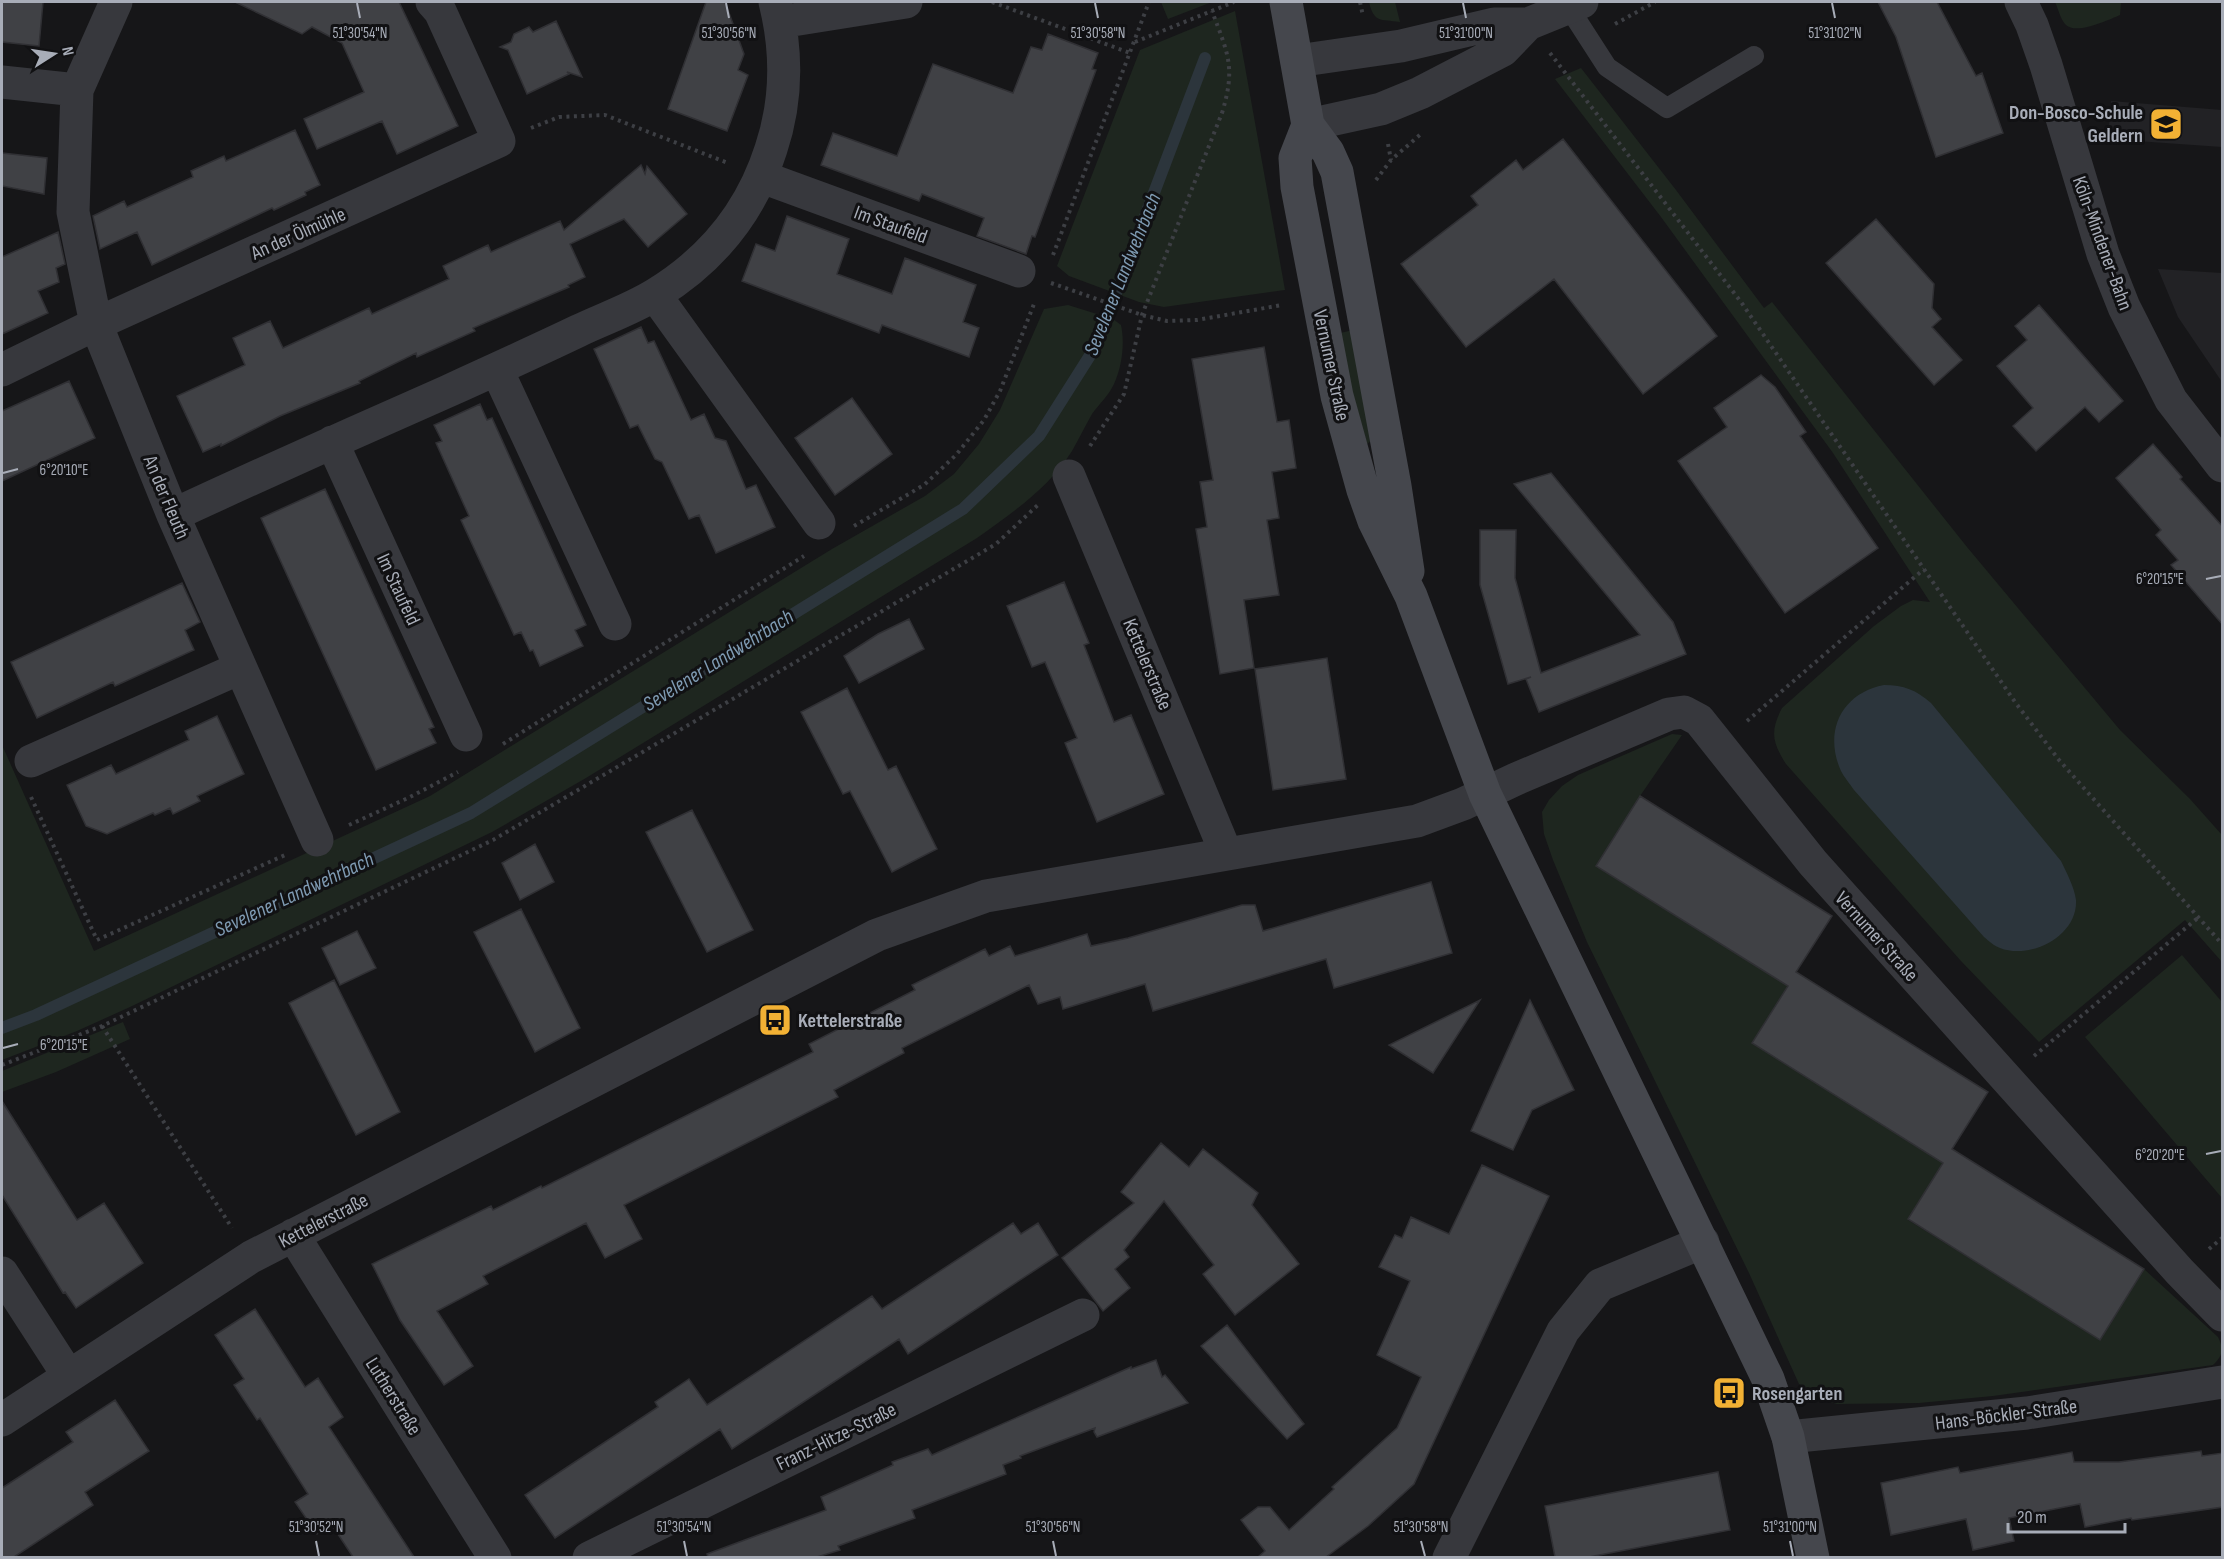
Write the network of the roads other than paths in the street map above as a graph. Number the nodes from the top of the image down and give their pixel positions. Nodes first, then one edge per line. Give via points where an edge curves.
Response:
1 (116, 2) edge
2 (432, 2) edge
3 (906, 2) edge
4 (1286, 2) edge
5 (2021, 2) edge
6 (1575, 5) edge
7 (777, 12) edge
8 (1528, 24) junction
9 (1754, 56) dead end
10 (1297, 61) junction
11 (2, 82) edge
12 (77, 90) junction
13 (1308, 125) junction
14 (762, 177) junction
15 (1032, 276) road end
16 (655, 294) junction
17 (96, 324) junction
18 (2, 370) edge
19 (497, 370) junction
20 (332, 442) junction
21 (2223, 466) edge
22 (1070, 476) road end
23 (173, 514) junction
24 (826, 534) road end
25 (615, 624) dead end
26 (240, 668) junction
27 (466, 735) dead end
28 (29, 775) road end
29 (1485, 794) junction
30 (317, 840) road end
31 (1226, 853) junction
32 (293, 1235) junction
33 (1703, 1242) junction
34 (2, 1273) edge
35 (1083, 1315) dead end
36 (2223, 1315) edge
37 (68, 1375) junction
38 (2223, 1382) edge
39 (2, 1420) edge
40 (1788, 1437) junction
41 (495, 1557) edge
42 (589, 1557) edge
43 (1449, 1557) edge
44 (1813, 1557) edge

1 - 12 street, An der Fleuth
2 - 17 street, An der Ölmühle via 440,11 500,141
3 - 7 street
4 - 10 street
5 - 21 street, Köln-Mindener-Bahn via 2046,65 2103,254 2124,307 2171,400
6 - 8 street
6 - 9 lane via 1607,67 1667,108
7 - 14 street via 784,90 778,127
8 - 10 street via 1494,24 1401,46
8 - 13 street via 1503,50 1419,93 1381,109
10 - 13 street
11 - 12 street
12 - 17 street, An der Fleuth via 73,212
13 - 29 street, Vernumer Straße via 1295,159 1297,187 1337,396 1374,521 1411,596
14 - 15 street, Im Staufeld
14 - 16 street via 745,210 720,241
16 - 19 street
16 - 24 street
17 - 18 street
17 - 23 street, An der Fleuth
19 - 20 street
19 - 25 street
20 - 23 street
20 - 27 street, Im Staufeld
22 - 31 street, Kettelerstraße
23 - 26 street, An der Fleuth
26 - 28 street
26 - 30 street, An der Fleuth
29 - 31 street, Kettelerstraße via 1417,821
29 - 33 street, Vernumer Straße
29 - 36 street, Vernumer Straße via 1669,714 1684,712 1699,720 1813,863
31 - 32 street, Kettelerstraße via 986,896 877,935
32 - 37 street, Kettelerstraße via 251,1257
32 - 41 street, Lutherstraße
33 - 40 street, Vernumer Straße via 1768,1379
33 - 43 street via 1600,1285 1570,1322
34 - 37 street
35 - 42 street, Franz-Hitze-Straße
37 - 39 street, Kettelerstraße
38 - 40 street, Hans-Böckler-Straße via 2027,1413
40 - 44 street, Vernumer Straße

